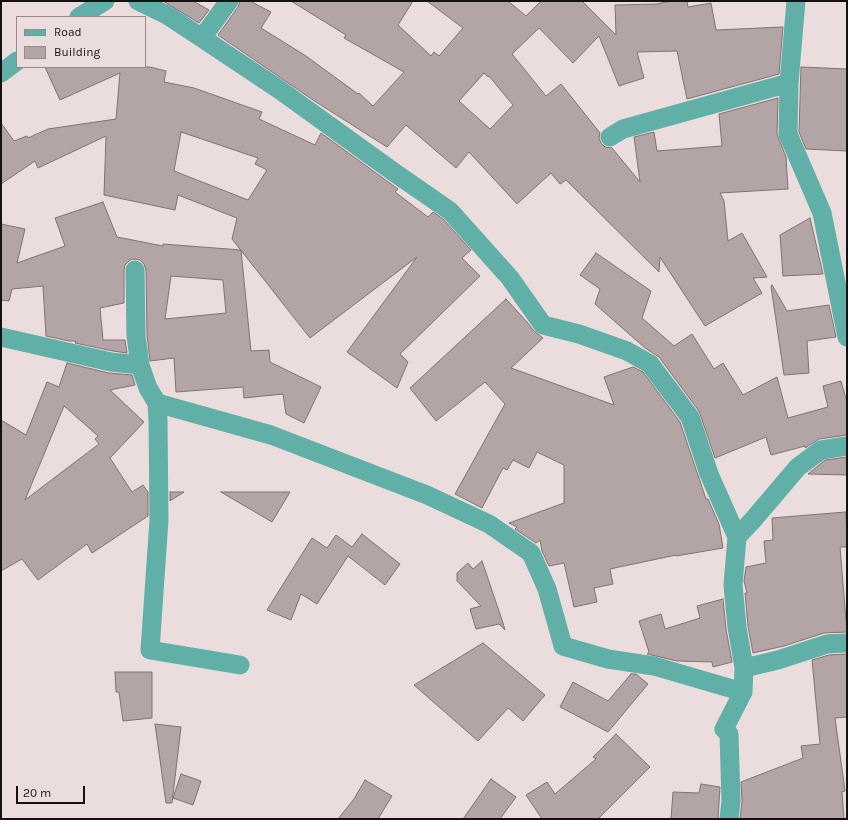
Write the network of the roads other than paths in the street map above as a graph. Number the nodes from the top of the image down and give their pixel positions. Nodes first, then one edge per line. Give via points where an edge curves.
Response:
1 (105, 1) edge
2 (138, 1) edge
3 (229, 1) edge
4 (796, 1) edge
5 (81, 16) edge
6 (202, 38) junction
7 (16, 62) edge
8 (1, 74) edge
9 (789, 83) junction
10 (610, 137) dead end
11 (135, 270) dead end
12 (1, 337) edge
13 (847, 337) edge
14 (140, 365) junction
15 (157, 404) junction
16 (847, 446) edge
17 (737, 537) junction
18 (847, 643) edge
19 (240, 665) dead end
20 (744, 668) junction
21 (743, 692) junction
22 (729, 819) edge

1 - 5 street
2 - 6 street via 167,15
3 - 6 street
4 - 9 street
6 - 17 street via 450,211 510,278 543,325 586,336 627,351 650,364 690,417 709,474
7 - 8 street
9 - 10 street via 623,129
9 - 13 street via 788,134 822,213
11 - 14 street via 136,336
12 - 14 street via 111,362
14 - 15 street
15 - 19 street via 159,520 150,650
15 - 21 street via 271,435 427,495 489,524 531,553 547,590 563,646 608,659 654,666
16 - 17 street via 821,450 798,467
17 - 20 street via 733,585
18 - 20 street via 827,644
20 - 21 street
21 - 22 street via 724,729 729,734

